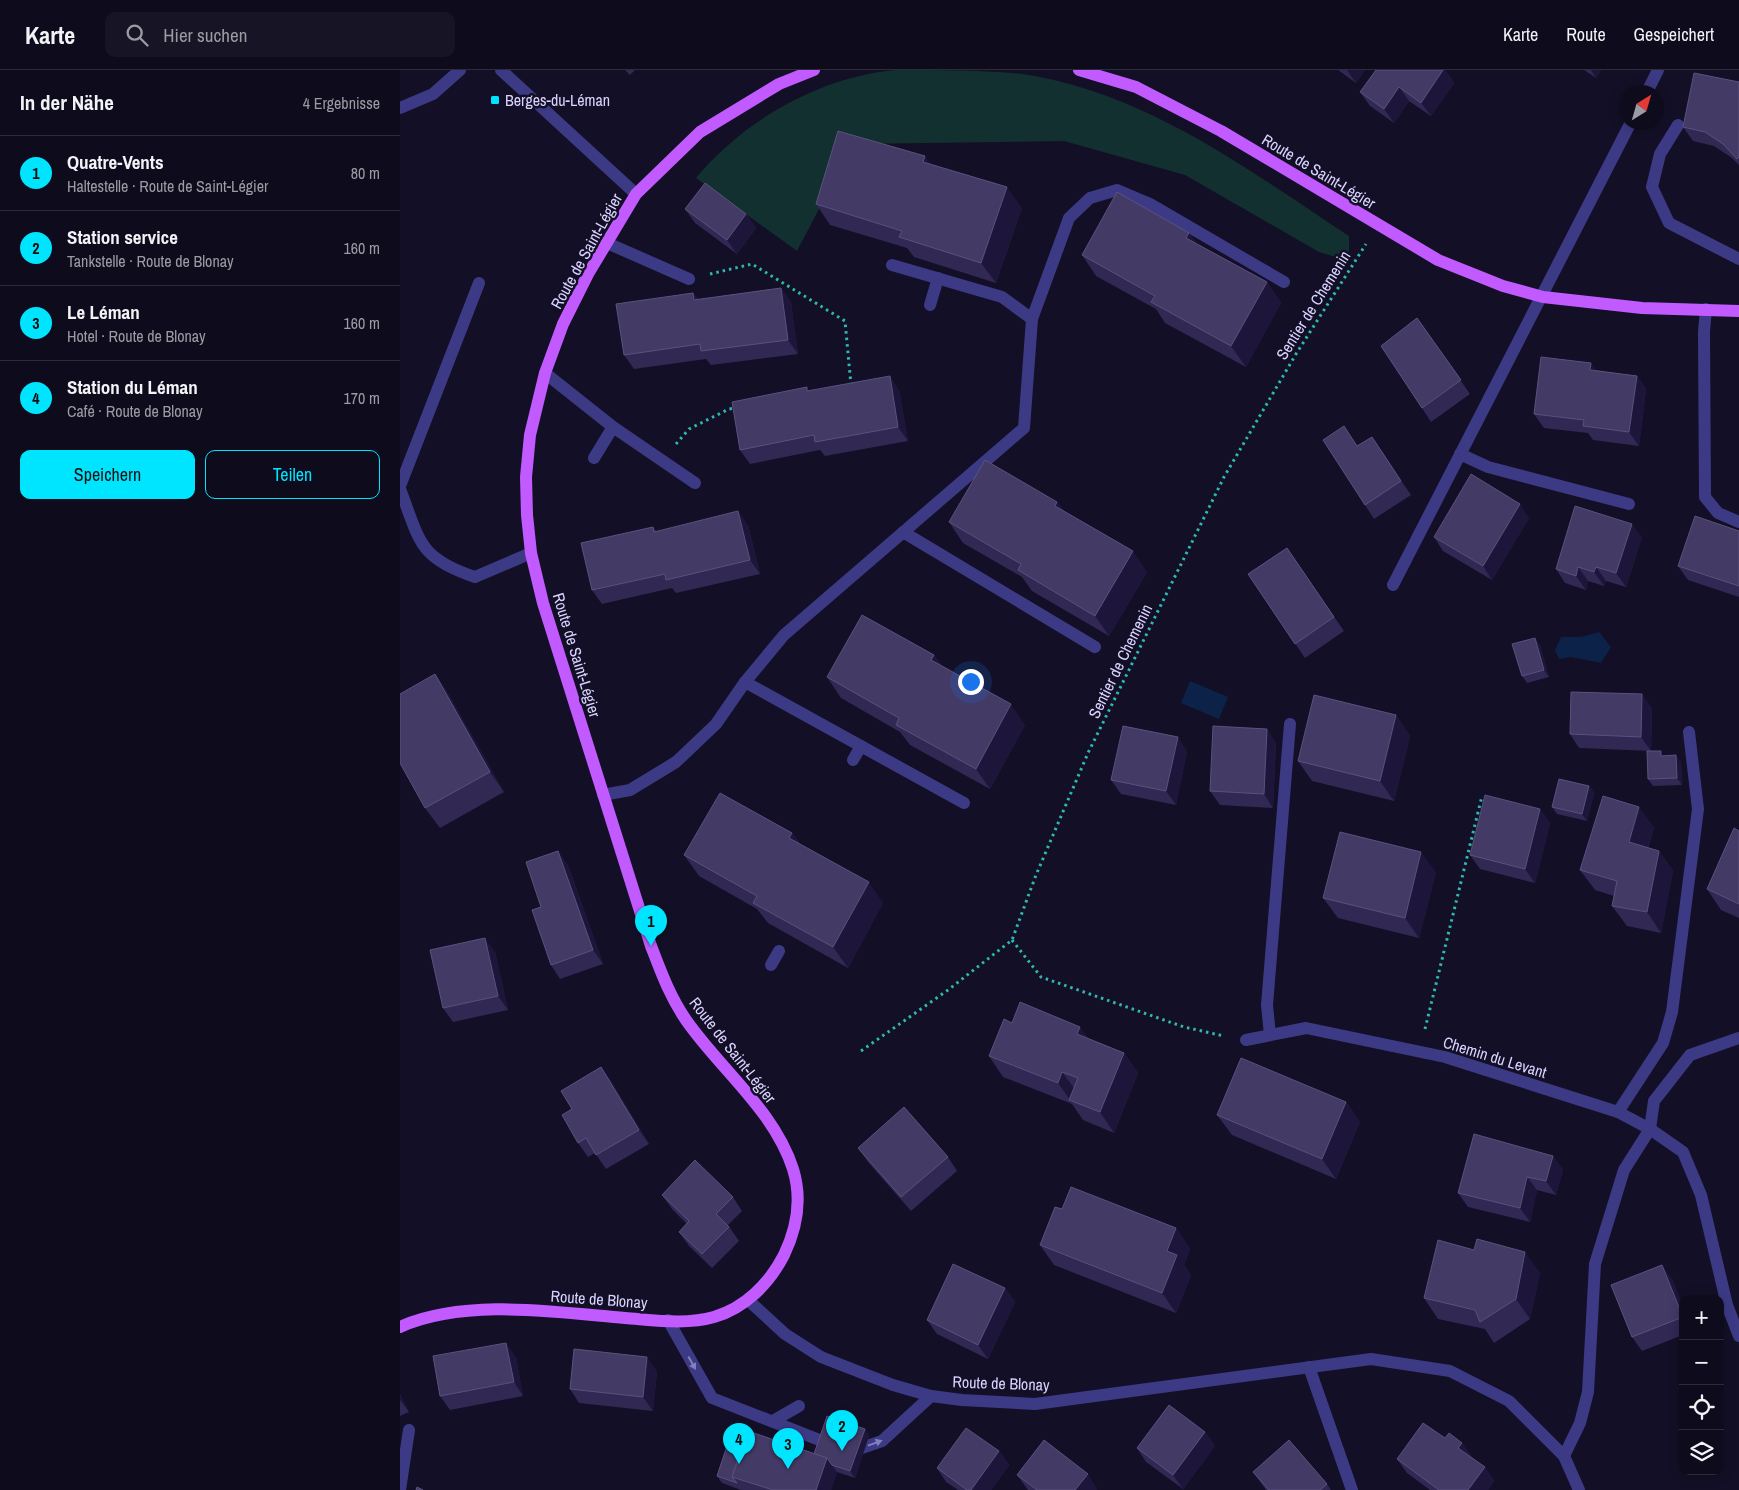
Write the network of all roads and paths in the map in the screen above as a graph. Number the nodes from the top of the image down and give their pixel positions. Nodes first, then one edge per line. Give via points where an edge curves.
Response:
1 (460, 70) edge
2 (501, 70) edge
3 (814, 70) edge
4 (1079, 70) edge
5 (1658, 70) edge
6 (1650, 85) edge
7 (400, 108) edge
8 (1678, 125) dead end
9 (1627, 130) edge
10 (636, 194) junction
11 (607, 243) junction
12 (1367, 244) dead end
13 (1739, 259) edge
14 (892, 264) dead end
15 (938, 278) junction
16 (689, 279) joint
17 (1284, 282) dead end
18 (479, 283) dead end
19 (1543, 297) junction
20 (930, 305) dead end
21 (1706, 310) junction
22 (1739, 311) edge
23 (1032, 319) junction
24 (545, 373) junction
25 (851, 390) edge
26 (738, 408) edge
27 (613, 427) junction
28 (1460, 454) junction
29 (594, 458) dead end
30 (663, 460) junction
31 (695, 483) dead end
32 (400, 488) edge
33 (1629, 504) dead end
34 (1739, 522) edge
35 (903, 532) junction
36 (531, 553) junction
37 (1393, 585) dead end
38 (1095, 647) dead end
39 (745, 682) junction
40 (1290, 724) dead end
41 (1689, 732) dead end
42 (861, 746) junction
43 (853, 760) dead end
44 (603, 795) junction
45 (1482, 796) dead end
46 (964, 803) dead end
47 (1012, 940) junction
48 (779, 951) dead end
49 (772, 965) dead end
50 (1270, 1035) junction
51 (1739, 1038) edge
52 (1246, 1040) joint
53 (861, 1051) dead end
54 (1419, 1052) junction
55 (1618, 1112) junction
56 (1650, 1129) junction
57 (748, 1300) junction
58 (668, 1320) junction
59 (400, 1326) edge
60 (1739, 1336) edge
61 (1309, 1367) junction
62 (931, 1396) junction
63 (799, 1406) dead end
64 (773, 1421) junction
65 (409, 1430) dead end
66 (1564, 1456) junction
67 (400, 1490) edge
68 (1352, 1490) edge
69 (1579, 1490) edge

1 - 7 street via 433,94
2 - 10 street
3 - 10 main road, Route de Saint-Légier via 778,84 700,132
4 - 19 main road, Route de Saint-Légier via 1136,87 1221,130 1438,260 1503,286
5 - 6 street
8 - 13 street via 1660,154 1652,187 1669,223
9 - 19 street
10 - 11 main road, Route de Saint-Légier
11 - 16 street
11 - 24 main road, Route de Saint-Légier via 564,324
12 - 47 path, Sentier de Chemenin via 1296,354 1224,477 1088,753
14 - 15 street
15 - 20 street
15 - 23 street via 1002,297
16 - 25 path via 752,264 844,322
17 - 23 street via 1262,264 1175,213 1117,190 1090,198 1068,218
18 - 32 street
19 - 21 main road, Route de Saint-Légier via 1642,308
19 - 28 street via 1530,316
21 - 22 main road, Route de Saint-Légier
21 - 34 street via 1705,497 1718,513
23 - 35 street via 1024,428
24 - 27 street
24 - 36 main road, Route de Saint-Légier via 530,435 526,477
26 - 30 path via 689,429
27 - 29 street
27 - 30 street
28 - 33 street via 1488,467
28 - 37 street
30 - 31 street
32 - 36 street via 422,547 447,568 475,577
35 - 38 street via 996,595
35 - 39 street via 784,635
36 - 44 main road, Route de Saint-Légier via 543,604
39 - 42 street
39 - 44 street via 716,724 676,762 630,790
40 - 50 street via 1267,1005
41 - 55 street via 1698,809 1672,1012 1663,1044
42 - 43 street
42 - 46 street
44 - 57 main road, Route de Saint-Légier via 651,946 669,991 695,1032 756,1104 786,1150 794,1171 798,1205 789,1244 770,1278
45 - 54 path
47 - 52 path via 1041,978 1184,1027
47 - 53 path
48 - 49 street
50 - 52 street, Chemin du Levant
50 - 54 street, Chemin du Levant via 1306,1028
51 - 56 street via 1690,1055 1654,1101
54 - 55 street, Chemin du Levant via 1445,1057
55 - 56 street, Chemin du Levant
56 - 60 street, Chemin du Levant via 1683,1152 1701,1194 1727,1305
56 - 66 street via 1624,1170 1595,1264 1588,1392 1580,1423
57 - 58 main road, Route de Blonay via 712,1318
57 - 62 street, Route de Blonay via 785,1334 821,1357 867,1376
58 - 59 main road, Route de Blonay via 494,1309 435,1316
58 -> 64 street via 712,1398
61 - 62 street, Route de Blonay via 1035,1404
61 - 66 street, Route de Blonay via 1371,1359 1450,1371 1509,1400
61 - 68 street
64 -> 62 street via 850,1452 882,1441
63 - 64 street
65 - 67 street
66 - 69 street, Route de Blonay

